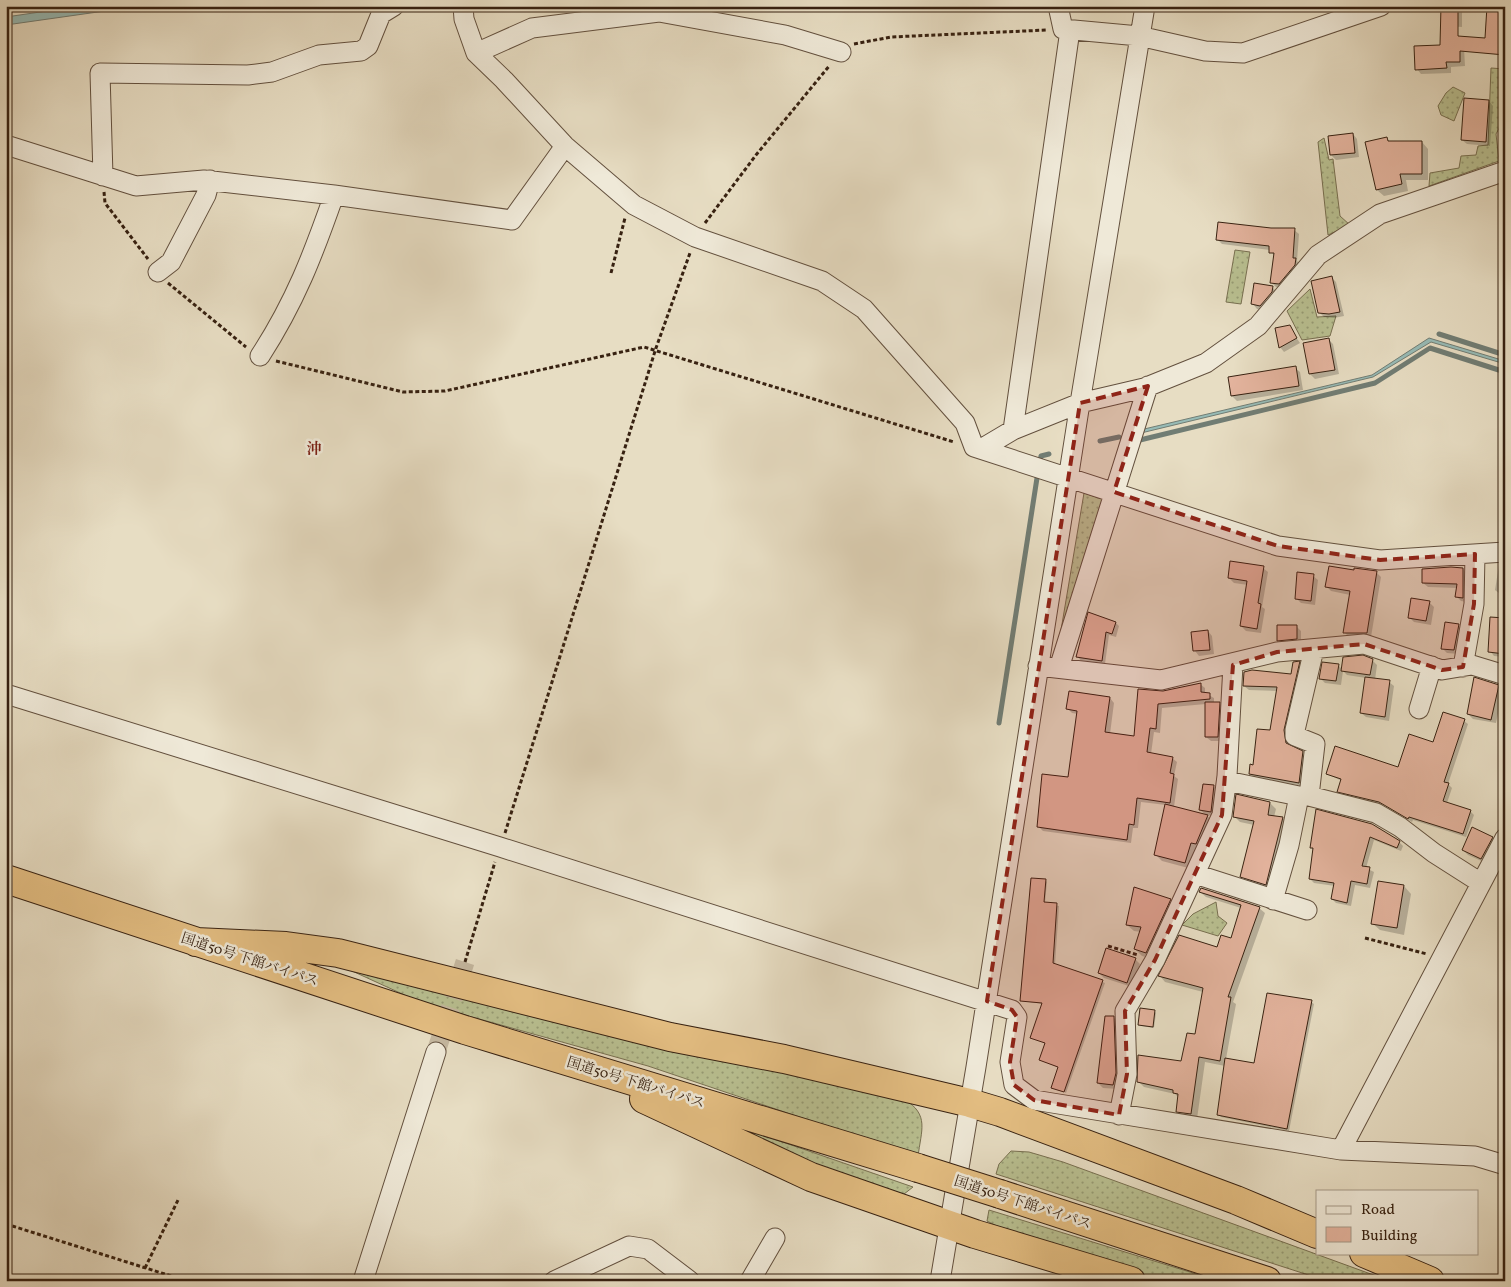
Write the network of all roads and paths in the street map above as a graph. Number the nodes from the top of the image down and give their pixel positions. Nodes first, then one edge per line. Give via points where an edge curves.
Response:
1 (394, 6) edge
2 (463, 6) edge
3 (1058, 6) edge
4 (1145, 6) edge
5 (1381, 6) edge
6 (1066, 30) junction
7 (1139, 36) junction
8 (841, 52) junction
9 (476, 53) junction
10 (6, 144) edge
11 (565, 146) junction
12 (1505, 171) edge
13 (103, 176) junction
14 (210, 180) junction
15 (334, 195) junction
16 (630, 201) junction
17 (695, 237) junction
18 (158, 272) junction
19 (612, 273) dead end
20 (656, 348) junction
21 (260, 356) junction
22 (1148, 386) junction
23 (1080, 403) junction
24 (1013, 430) junction
25 (978, 448) junction
26 (1069, 479) junction
27 (1114, 492) junction
28 (1505, 552) edge
29 (1474, 554) junction
30 (1314, 649) junction
31 (1233, 664) junction
32 (1038, 666) junction
33 (1432, 666) junction
34 (1463, 666) junction
35 (1059, 668) junction
36 (1505, 675) edge
37 (6, 694) edge
38 (1419, 708) dead end
39 (1227, 781) junction
40 (1304, 796) junction
41 (1505, 838) edge
42 (500, 847) junction
43 (1195, 874) junction
44 (6, 879) edge
45 (1481, 883) junction
46 (1273, 900) junction
47 (1307, 910) dead end
48 (1365, 938) dead end
49 (196, 942) junction
50 (1108, 946) dead end
51 (1155, 960) junction
52 (1441, 960) junction
53 (464, 962) tunnel mouth
54 (987, 1001) junction
55 (436, 1052) tunnel mouth
56 (549, 1055) junction
57 (970, 1103) junction
58 (1119, 1114) junction
59 (1340, 1150) junction
60 (1505, 1165) edge
61 (179, 1198) dead end
62 (6, 1224) edge
63 (950, 1225) junction
64 (1316, 1234) edge
65 (775, 1238) dead end
66 (1366, 1254) edge
67 (145, 1268) junction
68 (187, 1281) edge
69 (363, 1281) edge
70 (554, 1281) edge
71 (690, 1281) edge
72 (750, 1281) edge
73 (940, 1281) edge
74 (1131, 1281) edge
75 (1267, 1281) edge
76 (1430, 1281) edge

1 - 13 street via 381,14 368,46 361,51 319,55 272,72 248,75 100,73
2 - 9 street via 464,19
3 - 6 street
4 - 7 street
5 - 7 street via 1243,53 1205,51
6 - 7 street
6 - 8 path via 891,37 846,46
6 - 24 street
7 - 23 street
8 - 9 street via 785,35 659,12 532,28
8 - 17 path via 714,208
9 - 11 street
10 - 13 street
11 - 15 street via 512,220
11 - 16 street
12 - 22 street via 1380,214 1318,255 1258,326 1206,363
13 - 14 street via 136,186
13 - 18 path via 105,203
14 - 15 street
14 - 18 street via 206,195 171,262
15 - 21 street via 307,270 284,319
16 - 17 street
16 - 19 path
17 - 20 path
17 - 25 street via 822,281 864,309 965,423
18 - 21 path via 253,354
20 - 21 path via 644,346 445,391 403,392
20 - 25 path
20 - 42 path
22 - 23 street
22 - 27 street
23 - 24 street
23 - 26 street
24 - 25 street
25 - 26 street
26 - 27 street
26 - 32 street
27 - 29 street via 1278,546 1380,560
27 - 35 street
28 - 29 street
29 - 34 street via 1474,604
30 - 31 street via 1277,652
30 - 33 street via 1364,644
30 - 40 street via 1295,730 1295,736 1315,744
31 - 35 street via 1162,680
31 - 39 street
32 - 35 street
32 - 54 street
33 - 34 street via 1442,670
33 - 38 street
34 - 36 street via 1472,665
37 - 42 street
39 - 40 street
39 - 43 street via 1222,815
40 - 45 street via 1376,813
40 - 46 street
41 - 45 street
42 - 53 path
42 - 54 street
43 - 46 street
43 - 51 street
44 - 49 highway, 国道50号 下館バイパス
45 - 52 street
46 - 47 street
48 - 52 path via 1416,949
49 - 56 highway, 国道50号 下館バイパス
49 - 57 highway via 286,946 338,954 670,1037
50 - 51 path
51 - 58 street via 1125,1011 1127,1074
52 - 59 street
54 - 57 street
54 - 58 street via 1012,1010 1017,1017 1010,1062 1014,1085 1034,1100
55 - 69 street
56 - 63 highway via 811,1176
56 - 75 highway, 国道50号 下館バイパス, bridge via 918,1168
57 - 63 street
57 - 64 highway via 1236,1200
58 - 59 street
59 - 60 street via 1475,1156
61 - 67 path
62 - 67 path
63 - 73 street
63 - 74 highway
65 - 72 street
66 - 76 highway
67 - 68 path
70 - 71 street via 629,1246 648,1249

